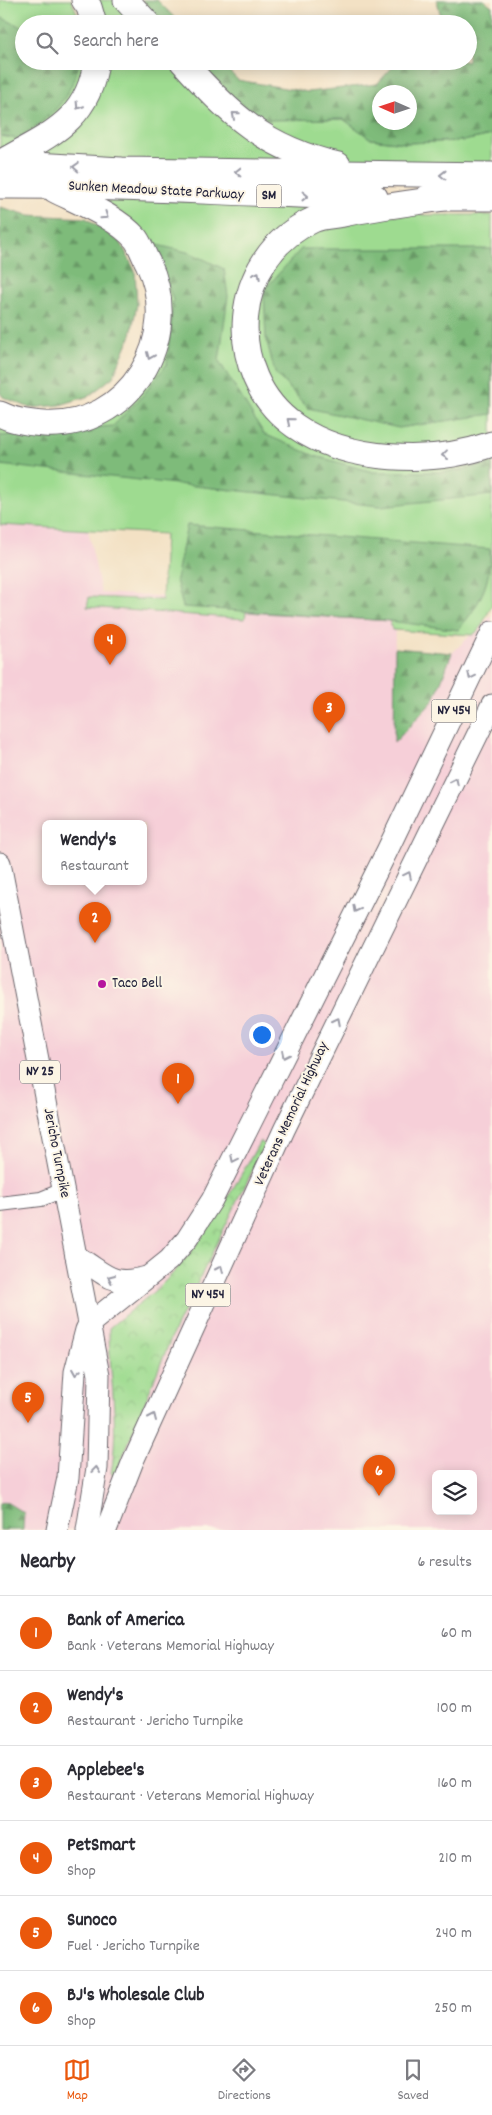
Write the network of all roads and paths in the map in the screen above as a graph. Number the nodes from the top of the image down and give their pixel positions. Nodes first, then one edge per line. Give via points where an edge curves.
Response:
1 (84, 0) edge
2 (126, 0) edge
3 (91, 15) edge
4 (140, 15) edge
5 (95, 70) edge
6 (190, 70) edge
7 (0, 163) edge
8 (374, 174) junction
9 (492, 175) edge
10 (0, 186) edge
11 (46, 186) junction
12 (444, 198) junction
13 (492, 198) edge
14 (0, 414) edge
15 (492, 444) edge
16 (492, 632) edge
17 (492, 705) edge
18 (0, 863) edge
19 (63, 1190) junction
20 (0, 1204) edge
21 (76, 1256) junction
22 (151, 1276) junction
23 (88, 1325) junction
24 (68, 1478) junction
25 (57, 1530) edge
26 (71, 1530) edge
27 (87, 1530) edge
28 (106, 1530) edge

1 - 3 highway
2 - 4 highway
5 -> 7 highway via 76,112 44,140
8 -> 6 highway via 315,160 263,137 220,103
8 -> 7 highway, Sunken Meadow State Parkway / SM via 121,170
9 -> 8 highway, Sunken Meadow State Parkway / SM
10 - 11 highway, Sunken Meadow State Parkway / SM
11 -> 12 highway, Sunken Meadow State Parkway / SM via 264,196
11 -> 14 highway via 102,213 136,240 157,282 161,308 159,332 151,357 137,382 92,417 62,425 33,423
12 - 13 highway, Sunken Meadow State Parkway / SM
15 -> 12 highway via 472,451 417,458 354,450 321,440 295,426 273,406 248,359 244,324 249,290 276,247 295,231 314,220
16 -> 22 main road, Veterans Memorial Highway / NY 454 via 231,1165 187,1239
28 -> 17 main road, Veterans Memorial Highway / NY 454 via 133,1461 288,1121
18 - 19 main road, Jericho Turnpike / NY 25
19 - 20 street via 41,1199
19 - 21 main road, Jericho Turnpike / NY 25
22 -> 21 main road via 130,1282 117,1281
21 - 23 main road, Jericho Turnpike / NY 25
22 - 23 main road, Veterans Memorial Highway / NY 454
23 -> 24 main road, Jericho Turnpike / NY 25 via 75,1372
27 -> 23 main road, Jericho Turnpike / NY 25 via 97,1468 99,1376
24 - 25 main road, Jericho Turnpike / NY 25
24 - 26 main road

